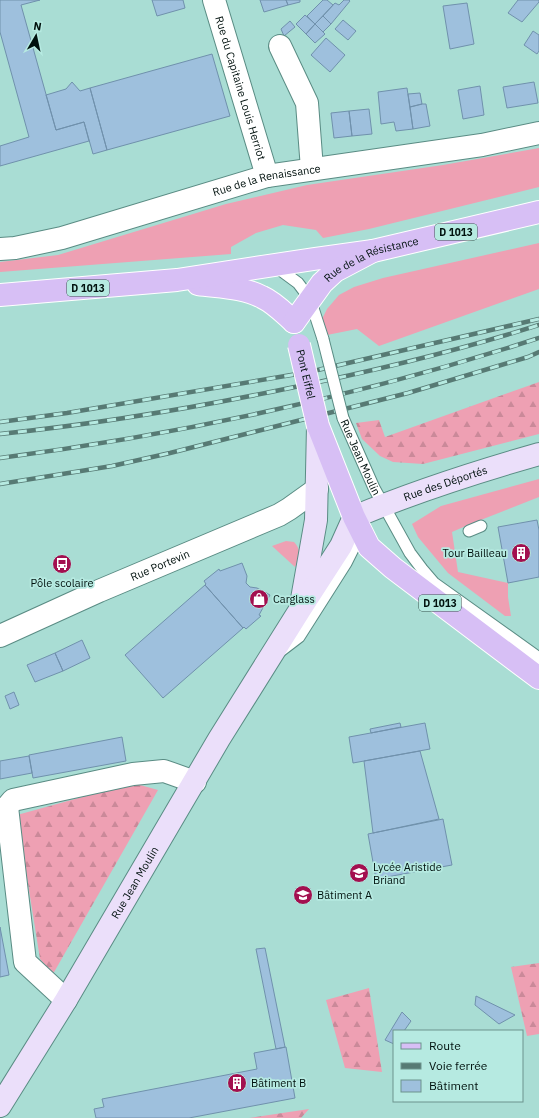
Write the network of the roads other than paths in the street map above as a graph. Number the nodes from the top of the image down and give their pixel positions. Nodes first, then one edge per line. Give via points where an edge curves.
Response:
1 (214, 0) edge
2 (280, 46) dead end
3 (539, 133) edge
4 (312, 169) junction
5 (267, 176) junction
6 (539, 212) edge
7 (0, 249) edge
8 (373, 251) junction
9 (275, 265) junction
10 (177, 280) junction
11 (0, 295) edge
12 (310, 299) junction
13 (294, 322) junction
14 (318, 426) junction
15 (539, 454) edge
16 (317, 488) junction
17 (364, 524) junction
18 (481, 526) dead end
19 (469, 530) dead end
20 (301, 608) junction
21 (0, 636) edge
22 (539, 658) edge
23 (270, 660) junction
24 (539, 678) edge
25 (195, 782) junction
26 (66, 1000) junction
27 (0, 1106) edge

1 - 5 street, Rue du Capitaine Louis Herriot
2 - 4 street via 307,103
3 - 4 street, Rue de la Renaissance via 482,145
4 - 5 street, Rue de la Renaissance
5 - 7 street, Rue de la Renaissance via 62,238
6 - 8 main road, Rue de la Résistance / D 1013
8 - 9 main road, D 1013
8 - 12 main road, Rue de la Résistance via 335,271
9 - 10 main road, D 1013
9 - 12 lane, Rue Jean Moulin via 298,283
10 - 11 main road, D 1013
10 - 13 main road, D 1013 via 249,292 276,305
12 - 13 main road, Rue de la Résistance
12 - 17 lane, Rue Jean Moulin, bridge via 343,418
13 - 14 main road, Pont Eiffel / D 1013, bridge
14 - 16 main road, Pont Eiffel
14 - 17 main road, Pont Eiffel / D 1013
15 - 17 main road, Rue des Déportés via 444,483
16 - 20 main road, Rue Jean Moulin via 316,520
16 - 21 street, Rue Portevin via 279,515
17 - 20 main road, Rue Jean Moulin
17 - 22 lane via 410,553 434,583
17 - 23 lane, Rue Jean Moulin via 346,562 299,637
17 - 24 main road, D 1013 via 393,568
18 - 19 lane
20 - 23 main road, Rue Jean Moulin
23 - 25 main road, Rue Jean Moulin
25 - 26 main road, Rue Jean Moulin
25 - 26 street via 164,771 132,774 13,800 6,807 25,962
26 - 27 main road, Rue Jean Moulin

